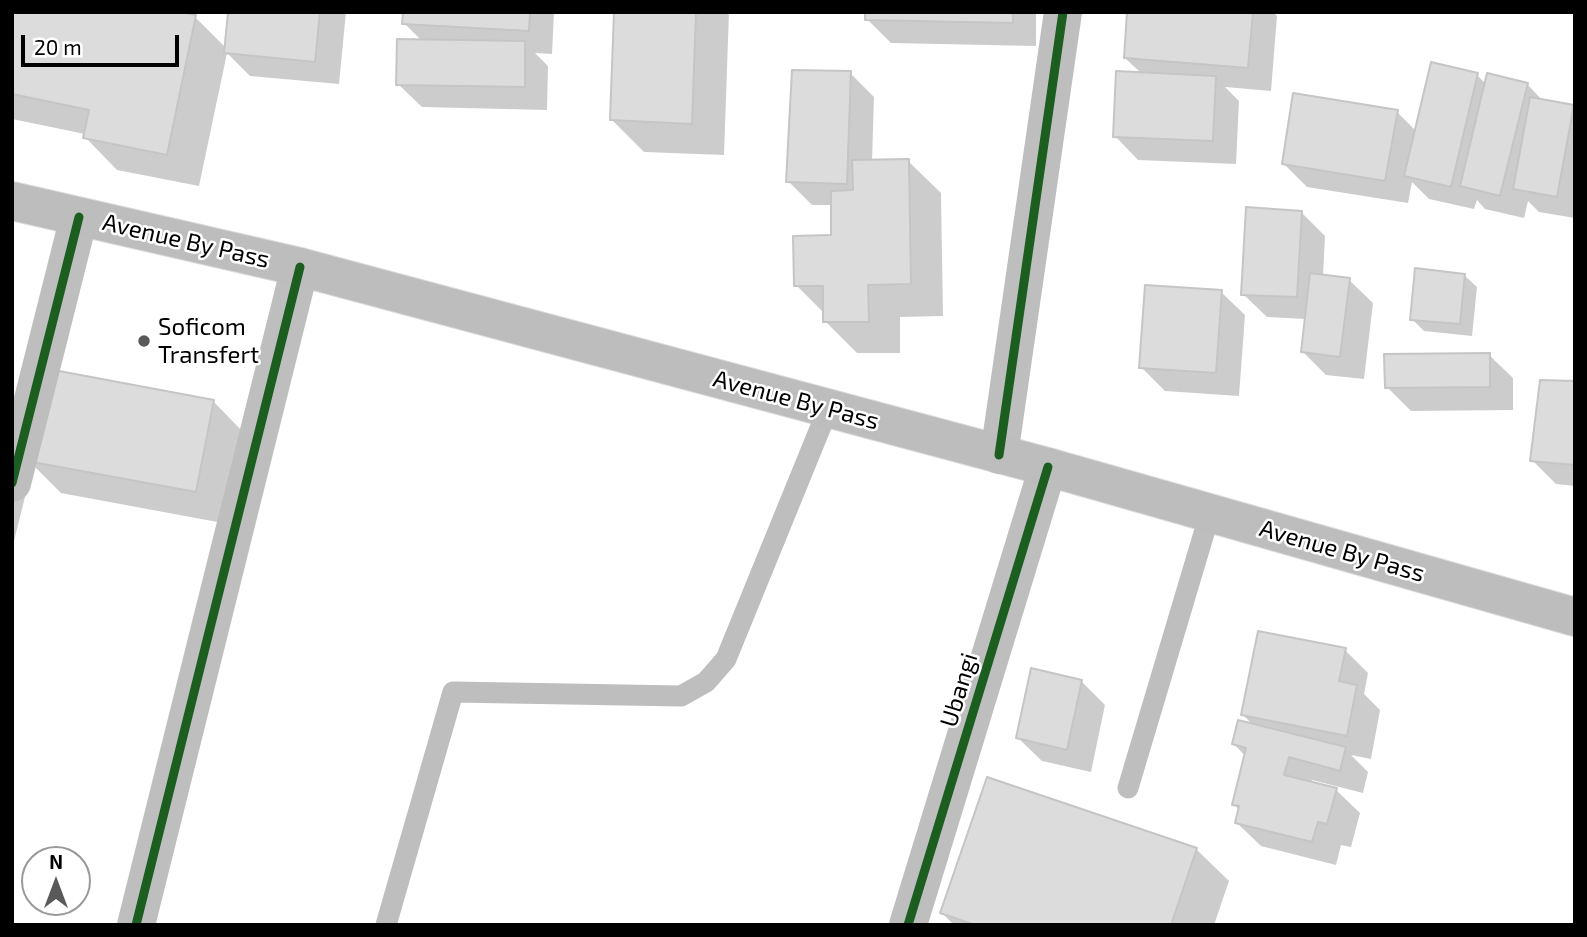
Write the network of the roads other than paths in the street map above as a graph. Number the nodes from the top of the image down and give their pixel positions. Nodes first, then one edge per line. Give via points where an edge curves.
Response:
1 (1063, 12) edge
2 (12, 201) edge
3 (79, 217) junction
4 (300, 267) junction
5 (828, 409) junction
6 (999, 455) junction
7 (1048, 467) junction
8 (12, 483) edge
9 (1210, 513) junction
10 (1575, 617) edge
11 (1128, 788) dead end
12 (136, 925) edge
13 (386, 925) edge
14 (908, 925) edge

1 - 6 street
2 - 3 highway, Avenue By Pass
3 - 4 highway, Avenue By Pass
3 - 8 street
4 - 5 highway, Avenue By Pass
4 - 12 street
5 - 6 highway, Avenue By Pass
5 - 13 lane via 726,659 706,682 681,696 453,692
6 - 7 highway, Avenue By Pass
7 - 9 highway, Avenue By Pass
7 - 14 street, Ubangi
9 - 10 highway, Avenue By Pass
9 - 11 lane

